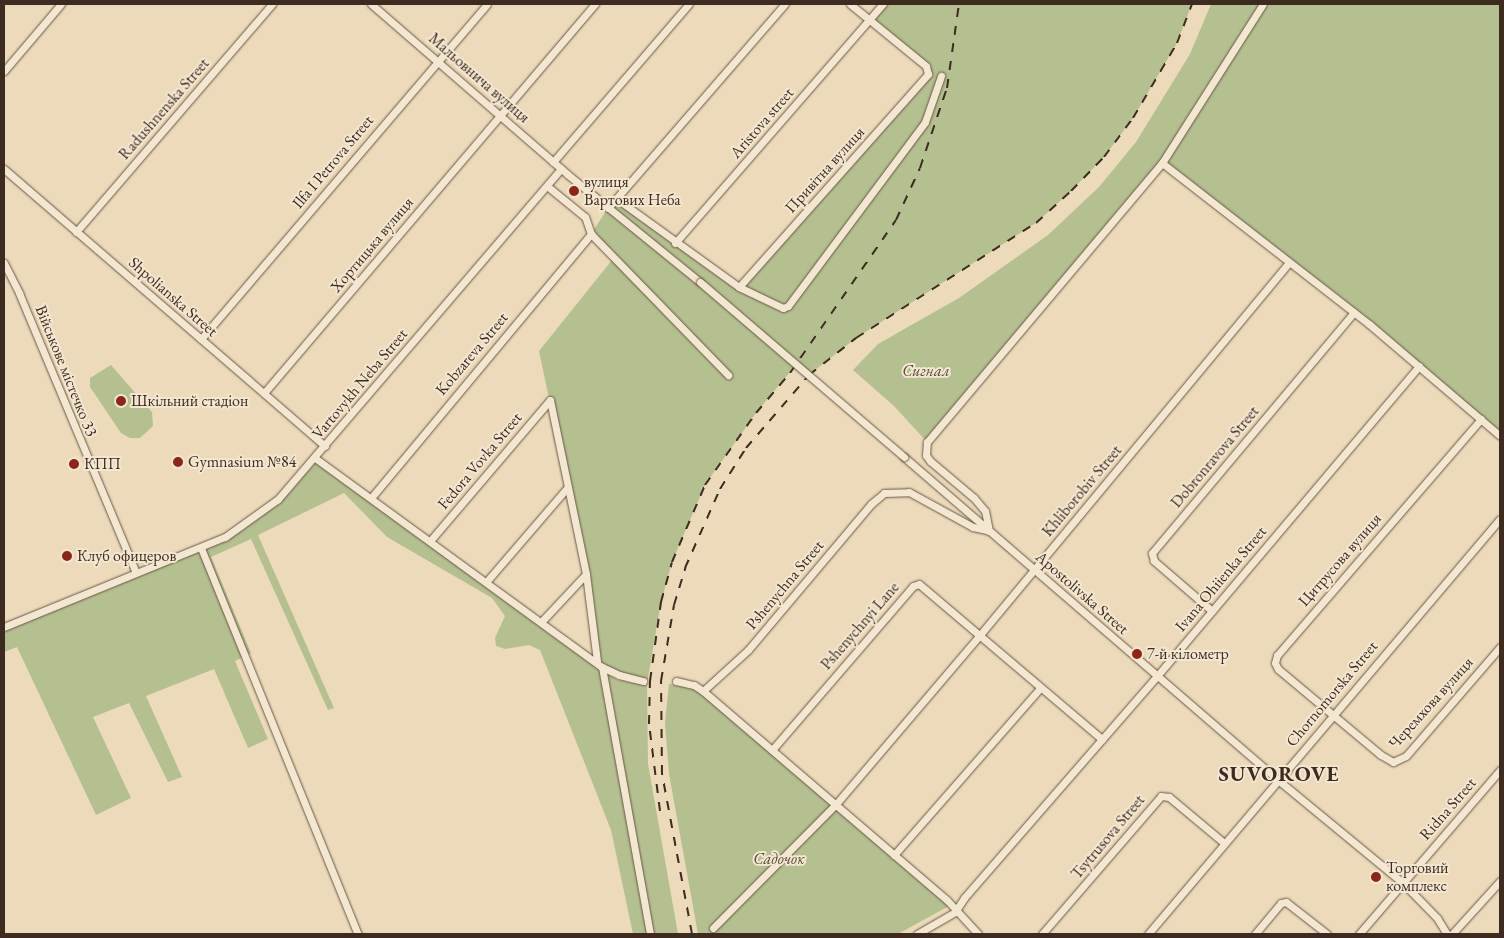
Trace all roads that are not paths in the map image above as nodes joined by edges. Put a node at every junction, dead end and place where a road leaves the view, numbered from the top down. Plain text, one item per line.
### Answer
1 (61, 4) edge
2 (272, 4) edge
3 (373, 4) edge
4 (487, 4) edge
5 (595, 4) edge
6 (689, 4) edge
7 (785, 4) edge
8 (850, 4) edge
9 (883, 4) edge
10 (1262, 4) edge
11 (870, 21) junction
12 (438, 60) junction
13 (4, 71) edge
14 (941, 76) dead end
15 (500, 115) junction
16 (553, 162) junction
17 (1162, 163) junction
18 (4, 169) edge
19 (561, 169) junction
20 (548, 186) junction
21 (617, 199) junction
22 (608, 208) junction
23 (590, 231) junction
24 (76, 232) junction
25 (675, 243) junction
26 (4, 264) edge
27 (1289, 264) junction
28 (700, 282) joint
29 (739, 287) junction
30 (1354, 312) junction
31 (200, 339) junction
32 (1420, 366) junction
33 (728, 374) dead end
34 (264, 393) junction
35 (1481, 418) junction
36 (1500, 436) edge
37 (325, 446) junction
38 (316, 458) junction
39 (567, 488) junction
40 (371, 498) junction
41 (1500, 519) edge
42 (989, 531) junction
43 (430, 540) junction
44 (201, 548) junction
45 (1034, 569) junction
46 (136, 573) junction
47 (586, 574) junction
48 (486, 581) junction
49 (1212, 611) junction
50 (542, 621) junction
51 (4, 627) edge
52 (980, 636) junction
53 (1500, 647) edge
54 (597, 661) junction
55 (602, 667) junction
56 (1157, 676) junction
57 (643, 681) dead end
58 (676, 681) dead end
59 (1040, 688) junction
60 (703, 691) junction
61 (1333, 714) junction
62 (1102, 739) junction
63 (772, 750) junction
64 (1500, 770) edge
65 (1278, 780) junction
66 (836, 804) junction
67 (1224, 844) junction
68 (894, 856) junction
69 (1500, 881) edge
70 (1403, 882) junction
71 (955, 912) junction
72 (713, 928) dead end
73 (358, 934) edge
74 (650, 934) edge
75 (917, 934) edge
76 (978, 934) edge
77 (1042, 934) edge
78 (1148, 934) edge
79 (1255, 934) edge
80 (1326, 934) edge
81 (1359, 934) edge
82 (1447, 934) edge
83 (1452, 934) edge

1 - 13 street
2 - 24 street, Radushnenska Street
3 - 12 street, Мальовнича вулиця
4 - 12 street, Ilfa I Petrova Street
5 - 15 street, Хортицька вулиця
6 - 16 street
7 - 21 street
8 - 11 street
9 - 11 street, Aristova street
10 - 17 street
11 - 25 street, Aristova street
11 - 29 street, Привітна вулиця
12 - 15 street, Мальовнича вулиця
12 - 31 street, Ilfa I Petrova Street
14 - 29 street
15 - 16 street, Мальовнича вулиця
15 - 34 street, Хортицька вулиця
16 - 19 street, Мальовнича вулиця
17 - 27 street
17 - 42 street
18 - 24 street, Shpolianska Street
19 - 20 street, Vartovykh Neba Street
19 - 22 street, Мальовнича вулиця
20 - 23 street
20 - 37 street, Vartovykh Neba Street
21 - 22 street
21 - 25 street
22 - 28 street, Мальовнича вулиця
23 - 33 street
23 - 40 street, Kobzareva Street
24 - 31 street, Shpolianska Street
25 - 29 street
26 - 46 street, Військове містечко 33
27 - 30 street
27 - 45 street, Khliborobiv Street
28 - 42 street, Apostolivska Street, bridge
30 - 32 street
30 - 49 street, Dobronravova Street
31 - 34 street, Shpolianska Street
32 - 35 street
32 - 49 street, Ivana Ohiienka Street
34 - 37 street, Shpolianska Street
35 - 36 street
35 - 61 street, Цитрусова вулиця
37 - 38 street, Vartovykh Neba Street
38 - 40 street
38 - 44 street, Vartovykh Neba Street
39 - 43 street, Fedora Vovka Street
39 - 47 street
39 - 48 street
40 - 43 street
41 - 61 street, Chornomorska Street
42 - 45 street, Apostolivska Street
42 - 60 street, Pshenychna Street
43 - 48 street
44 - 46 street, Vartovykh Neba Street
44 - 73 street
45 - 52 street, Khliborobiv Street
45 - 56 street, Apostolivska Street
46 - 51 street, Vartovykh Neba Street
47 - 50 street
47 - 54 street
48 - 50 street
49 - 56 street, Ivana Ohiienka Street
50 - 54 street
52 - 59 street
52 - 63 street, Pshenychnyi Lane
52 - 66 street, Khliborobiv Street
53 - 61 street, Черемхова вулиця
54 - 55 street
55 - 57 street
55 - 74 street
56 - 62 street, Ivana Ohiienka Street
56 - 65 street, Apostolivska Street
58 - 60 street
59 - 62 street
59 - 68 street
60 - 63 street
61 - 65 street, Chornomorska Street
62 - 71 street, Ivana Ohiienka Street
63 - 66 street
64 - 70 street, Ridna Street
65 - 67 street, Chornomorska Street
65 - 70 street, Apostolivska Street
66 - 68 street
66 - 72 street, Khliborobiv Street
67 - 77 street, Tsytrusova Street
67 - 78 street, Chornomorska Street
68 - 71 street
69 - 83 street
70 - 81 street, Ridna Street
70 - 82 street, Apostolivska Street
71 - 75 street, Ivana Ohiienka Street
71 - 76 street
79 - 80 street

